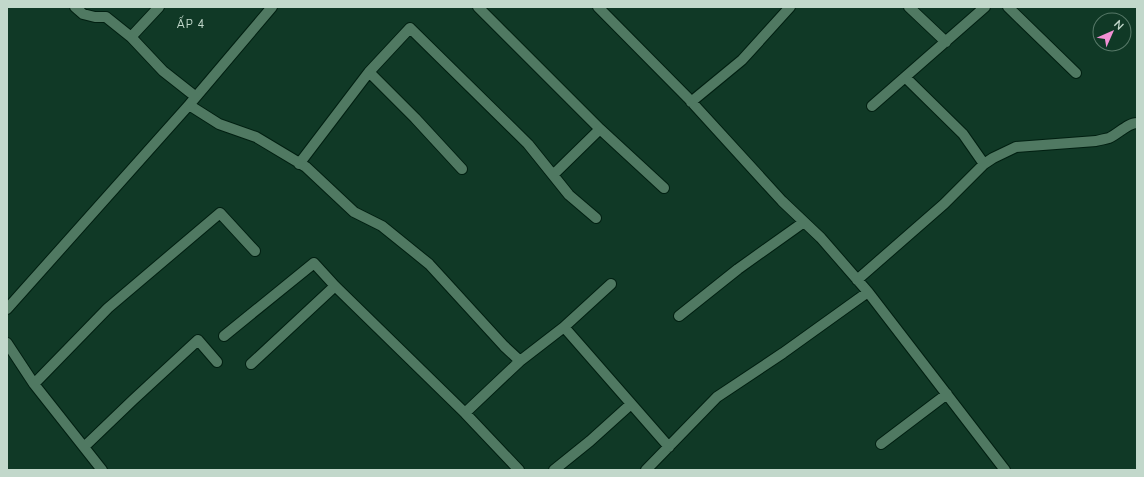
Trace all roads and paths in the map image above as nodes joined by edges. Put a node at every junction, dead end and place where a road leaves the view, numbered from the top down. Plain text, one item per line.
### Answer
1 (75, 7) edge
2 (159, 7) edge
3 (272, 7) edge
4 (478, 7) edge
5 (598, 7) edge
6 (790, 7) edge
7 (909, 7) edge
8 (985, 7) edge
9 (1008, 7) edge
10 (131, 37) junction
11 (946, 42) junction
12 (369, 72) junction
13 (1076, 73) dead end
14 (905, 78) junction
15 (196, 97) junction
16 (692, 102) junction
17 (190, 105) junction
18 (872, 106) dead end
19 (1137, 124) edge
20 (600, 129) junction
21 (300, 164) junction
22 (984, 164) junction
23 (462, 169) dead end
24 (553, 175) junction
25 (664, 188) dead end
26 (596, 218) dead end
27 (804, 222) junction
28 (255, 251) dead end
29 (858, 280) junction
30 (611, 284) dead end
31 (335, 286) junction
32 (868, 292) junction
33 (7, 309) edge
34 (679, 316) dead end
35 (564, 327) junction
36 (224, 336) dead end
37 (7, 343) edge
38 (520, 361) junction
39 (217, 362) dead end
40 (251, 364) dead end
41 (34, 384) junction
42 (947, 394) junction
43 (631, 404) junction
44 (465, 413) junction
45 (881, 444) dead end
46 (84, 447) junction
47 (669, 447) junction
48 (102, 470) edge
49 (519, 470) edge
50 (554, 470) edge
51 (646, 470) edge
52 (1005, 470) edge

1 - 10 street
2 - 10 street
3 - 15 street
4 - 20 street
5 - 16 street
6 - 16 street
7 - 11 street
8 - 11 street
9 - 13 street
10 - 15 street
11 - 14 street
12 - 21 street
12 - 23 street
12 - 24 street
14 - 18 street
14 - 22 street
15 - 17 street
16 - 27 street
17 - 21 street
17 - 33 street
19 - 22 street
20 - 24 street
20 - 25 street
21 - 38 street
22 - 29 street
24 - 26 street
27 - 29 street
27 - 34 street
28 - 41 street
29 - 32 street
30 - 35 street
31 - 36 street
31 - 40 street
31 - 44 street
32 - 42 street
32 - 47 street
35 - 38 street
35 - 43 street
37 - 41 street
38 - 44 street
39 - 46 street
41 - 46 street
42 - 45 street
42 - 52 street
43 - 47 street
43 - 50 street
44 - 49 street
46 - 48 street
47 - 51 street

